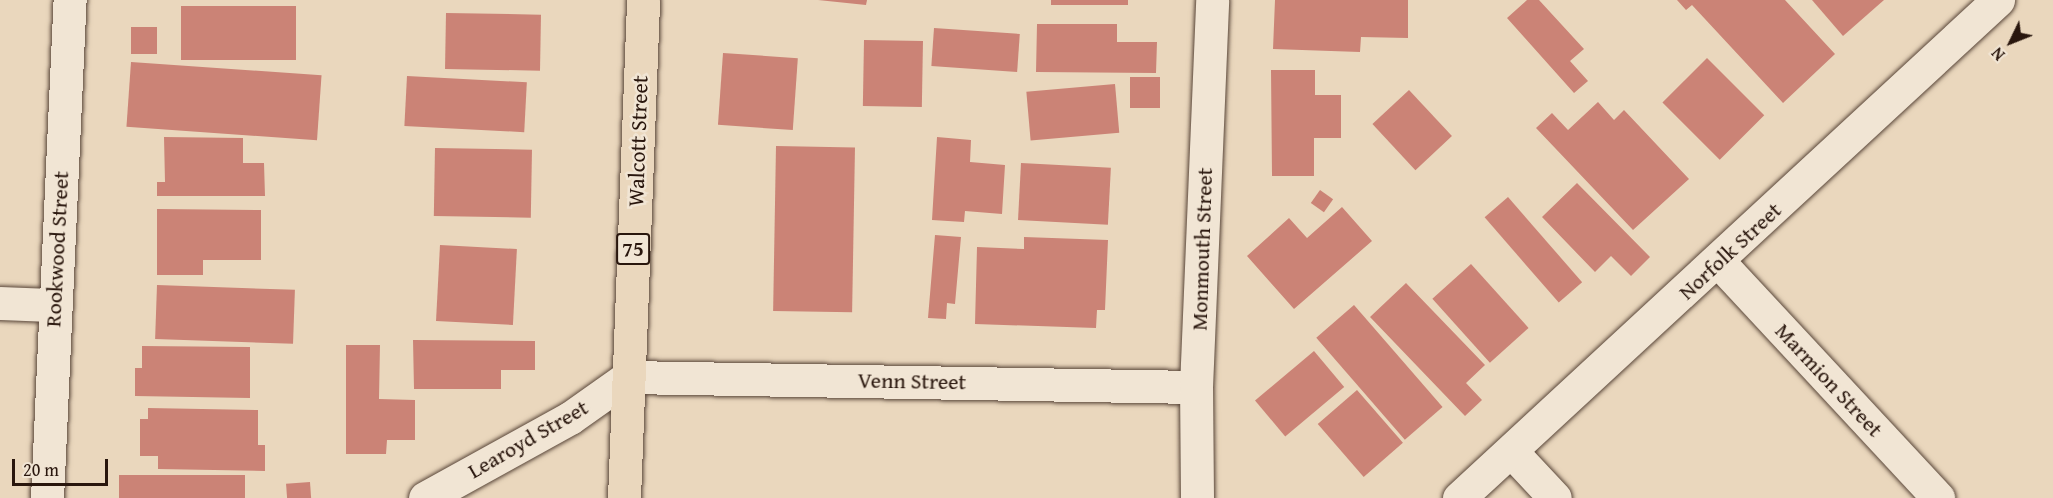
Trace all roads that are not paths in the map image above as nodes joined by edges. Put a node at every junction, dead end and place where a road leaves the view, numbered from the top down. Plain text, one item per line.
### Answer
1 (70, 0) edge
2 (643, 0) edge
3 (1212, 0) edge
4 (1998, 0) edge
5 (1719, 262) junction
6 (0, 303) edge
7 (53, 305) junction
8 (628, 377) junction
9 (1196, 387) junction
10 (1511, 451) junction
11 (47, 498) edge
12 (425, 498) edge
13 (624, 498) edge
14 (1197, 498) edge
15 (1459, 498) edge
16 (1555, 498) edge
17 (1938, 498) edge

1 - 7 street, Rookwood Street
2 - 8 main road, Walcott Street / 75
3 - 9 street, Monmouth Street
4 - 5 street, Norfolk Street
5 - 10 street, Norfolk Street
5 - 17 street, Marmion Street
6 - 7 street
7 - 11 street, Rookwood Street
8 - 9 street, Venn Street
8 - 12 street, Learoyd Street
8 - 13 main road, Walcott Street / 75
9 - 14 street, Monmouth Street
10 - 15 street, Norfolk Street
10 - 16 street

